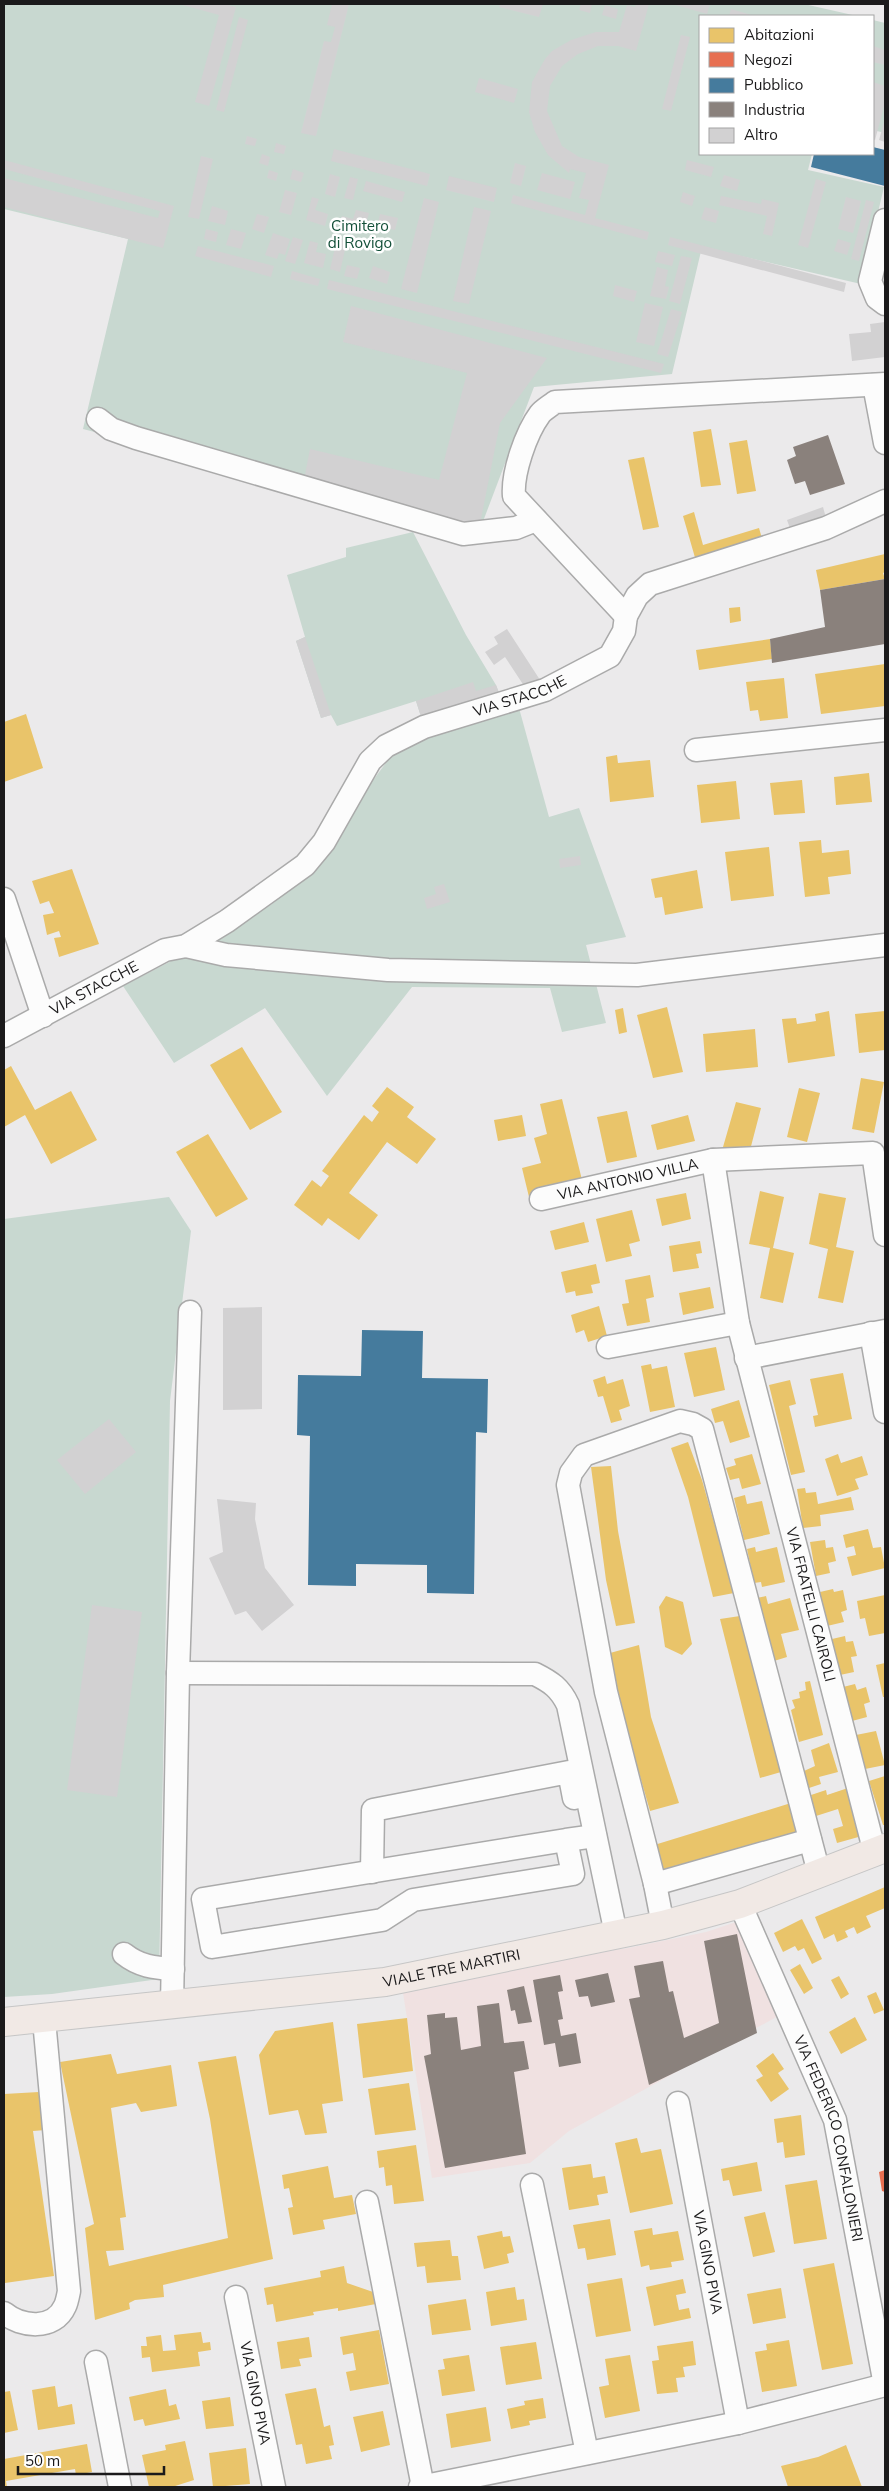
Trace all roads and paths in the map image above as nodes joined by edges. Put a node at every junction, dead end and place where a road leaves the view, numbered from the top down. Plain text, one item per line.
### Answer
1 (885, 220) edge
2 (878, 284) edge
3 (885, 304) edge
4 (880, 385) edge
5 (98, 419) dead end
6 (885, 444) edge
7 (885, 501) edge
8 (536, 520) junction
9 (626, 616) junction
10 (885, 730) edge
11 (696, 750) dead end
12 (4, 899) edge
13 (885, 945) edge
14 (186, 946) junction
15 (44, 1016) junction
16 (4, 1036) edge
17 (713, 1160) junction
18 (541, 1199) dead end
19 (885, 1235) edge
20 (190, 1312) dead end
21 (738, 1323) junction
22 (878, 1332) edge
23 (608, 1346) dead end
24 (746, 1358) junction
25 (885, 1412) edge
26 (178, 1673) junction
27 (581, 1838) junction
28 (810, 1840) junction
29 (880, 1850) edge
30 (372, 1872) junction
31 (819, 1873) junction
32 (655, 1884) junction
33 (740, 1904) junction
34 (174, 1914) junction
35 (206, 1916) junction
36 (663, 1925) junction
37 (616, 1934) junction
38 (124, 1954) dead end
39 (173, 1970) junction
40 (172, 2006) junction
41 (44, 2020) junction
42 (4, 2022) edge
43 (678, 2103) dead end
44 (532, 2185) dead end
45 (367, 2202) dead end
46 (236, 2297) dead end
47 (4, 2313) edge
48 (96, 2362) dead end
49 (885, 2386) edge
50 (738, 2424) junction
51 (587, 2453) junction
52 (499, 2480) edge
53 (120, 2487) edge
54 (274, 2487) edge
55 (422, 2487) edge

1 - 2 street
2 - 3 street
4 - 6 street
4 - 8 street
5 - 8 street
7 - 9 street, VIA STACCHE
8 - 9 street
9 - 14 street, VIA STACCHE
10 - 11 street
12 - 15 street
13 - 14 street, VIA STACCHE
14 - 15 street, VIA STACCHE
15 - 16 street, VIA STACCHE
17 - 18 street, VIA ANTONIO VILLA
17 - 19 street, VIA ANTONIO VILLA
17 - 21 street, VIA ANTONIO VILLA
20 - 26 street
21 - 23 street
21 - 24 street, VIA ANTONIO VILLA
22 - 24 street
22 - 25 street
24 - 29 street, VIA FRATELLI CAIROLI
26 - 27 street
26 - 34 street
27 - 30 street
27 - 30 street
27 - 35 street
27 - 37 street
28 - 31 street
28 - 32 street
28 - 32 street
29 - 31 main road, VIALE TRE MARTIRI
30 - 35 street
31 - 33 main road, VIALE TRE MARTIRI
32 - 36 street
33 - 36 main road, VIALE TRE MARTIRI
33 - 49 street, VIA FEDERICO CONFALONIERI
34 - 35 street
34 - 39 street
36 - 37 main road, VIALE TRE MARTIRI
37 - 40 main road, VIALE TRE MARTIRI
38 - 39 street
39 - 40 street
40 - 41 main road, VIALE TRE MARTIRI
41 - 42 main road, VIALE TRE MARTIRI
41 - 47 street
43 - 50 street, VIA GINO PIVA
44 - 51 street
45 - 55 street
46 - 54 street, VIA GINO PIVA
48 - 53 street
49 - 50 street
50 - 51 street
51 - 52 street
52 - 55 street

